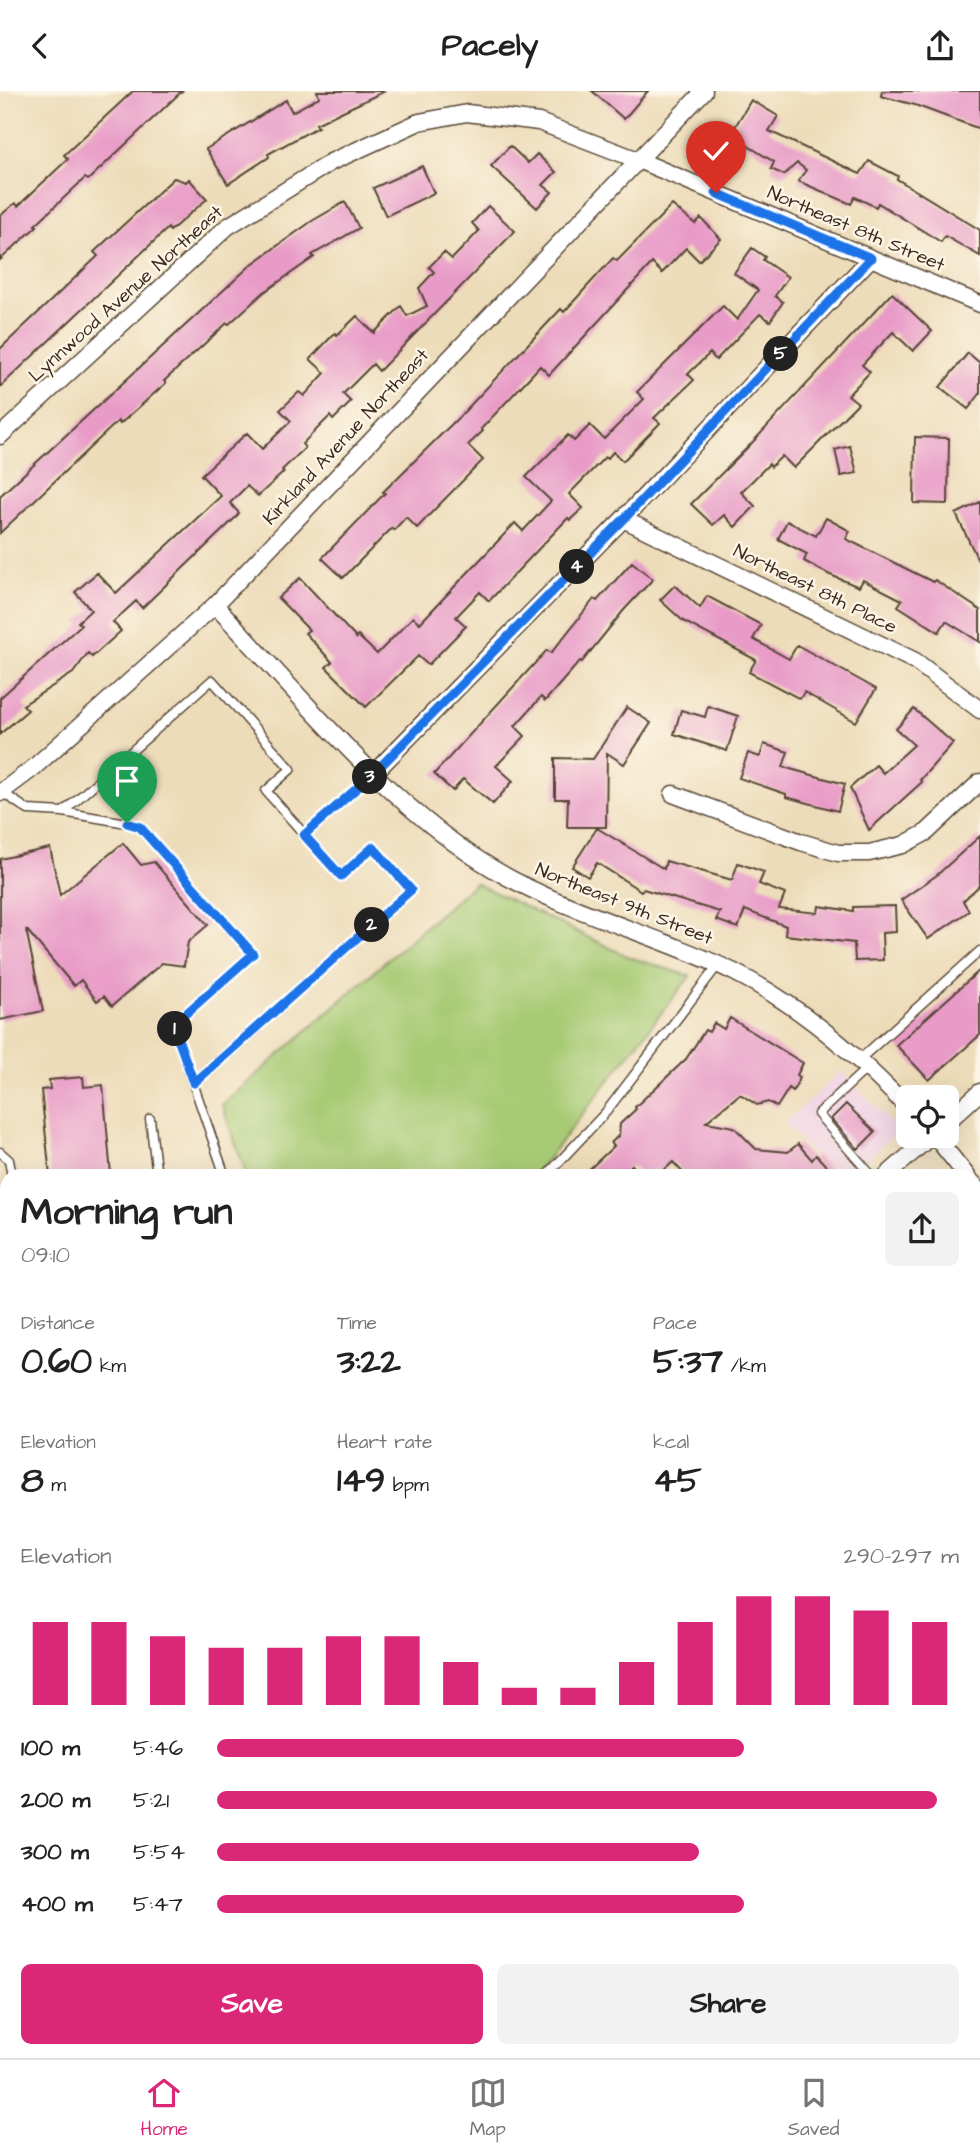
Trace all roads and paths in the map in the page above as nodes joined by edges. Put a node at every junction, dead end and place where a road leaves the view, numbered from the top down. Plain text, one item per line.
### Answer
1 (704, 91) edge
2 (638, 160) junction
3 (871, 258) junction
4 (980, 304) edge
5 (0, 436) edge
6 (624, 519) junction
7 (215, 605) junction
8 (980, 710) edge
9 (373, 774) junction
10 (980, 782) edge
11 (1, 793) edge
12 (673, 794) dead end
13 (63, 812) junction
14 (304, 835) junction
15 (980, 951) edge
16 (718, 965) junction
17 (863, 1063) junction
18 (194, 1083) junction
19 (980, 1092) edge
20 (896, 1096) edge
21 (959, 1111) edge
22 (150, 1119) dead end
23 (919, 1148) edge
24 (943, 1148) edge
25 (0, 1152) edge
26 (11, 1169) edge
27 (156, 1169) edge
28 (223, 1169) edge
29 (553, 1169) edge
30 (866, 1169) edge
31 (894, 1169) edge
32 (961, 1169) edge

1 - 2 street, Kirkland Avenue Northeast
2 - 3 street, Northeast 8th Street
2 - 5 street, Lynnwood Avenue Northeast
2 - 7 street, Kirkland Avenue Northeast
3 - 4 street, Northeast 8th Street
3 - 6 street
6 - 8 street, Northeast 8th Place
6 - 9 street
7 - 9 street, Northeast 9th Street
7 - 11 street, Kirkland Avenue Northeast
9 - 14 lane
9 - 16 street, Northeast 9th Street
10 - 12 street
11 - 13 lane
13 - 14 lane
13 - 18 lane
14 - 18 lane
15 - 17 lane
16 - 17 street, Northeast 9th Street
16 - 29 lane
17 - 20 street, Northeast 9th Street
17 - 30 lane
18 - 28 lane
19 - 21 street
22 - 27 lane
23 - 31 street
24 - 32 street
25 - 26 lane

